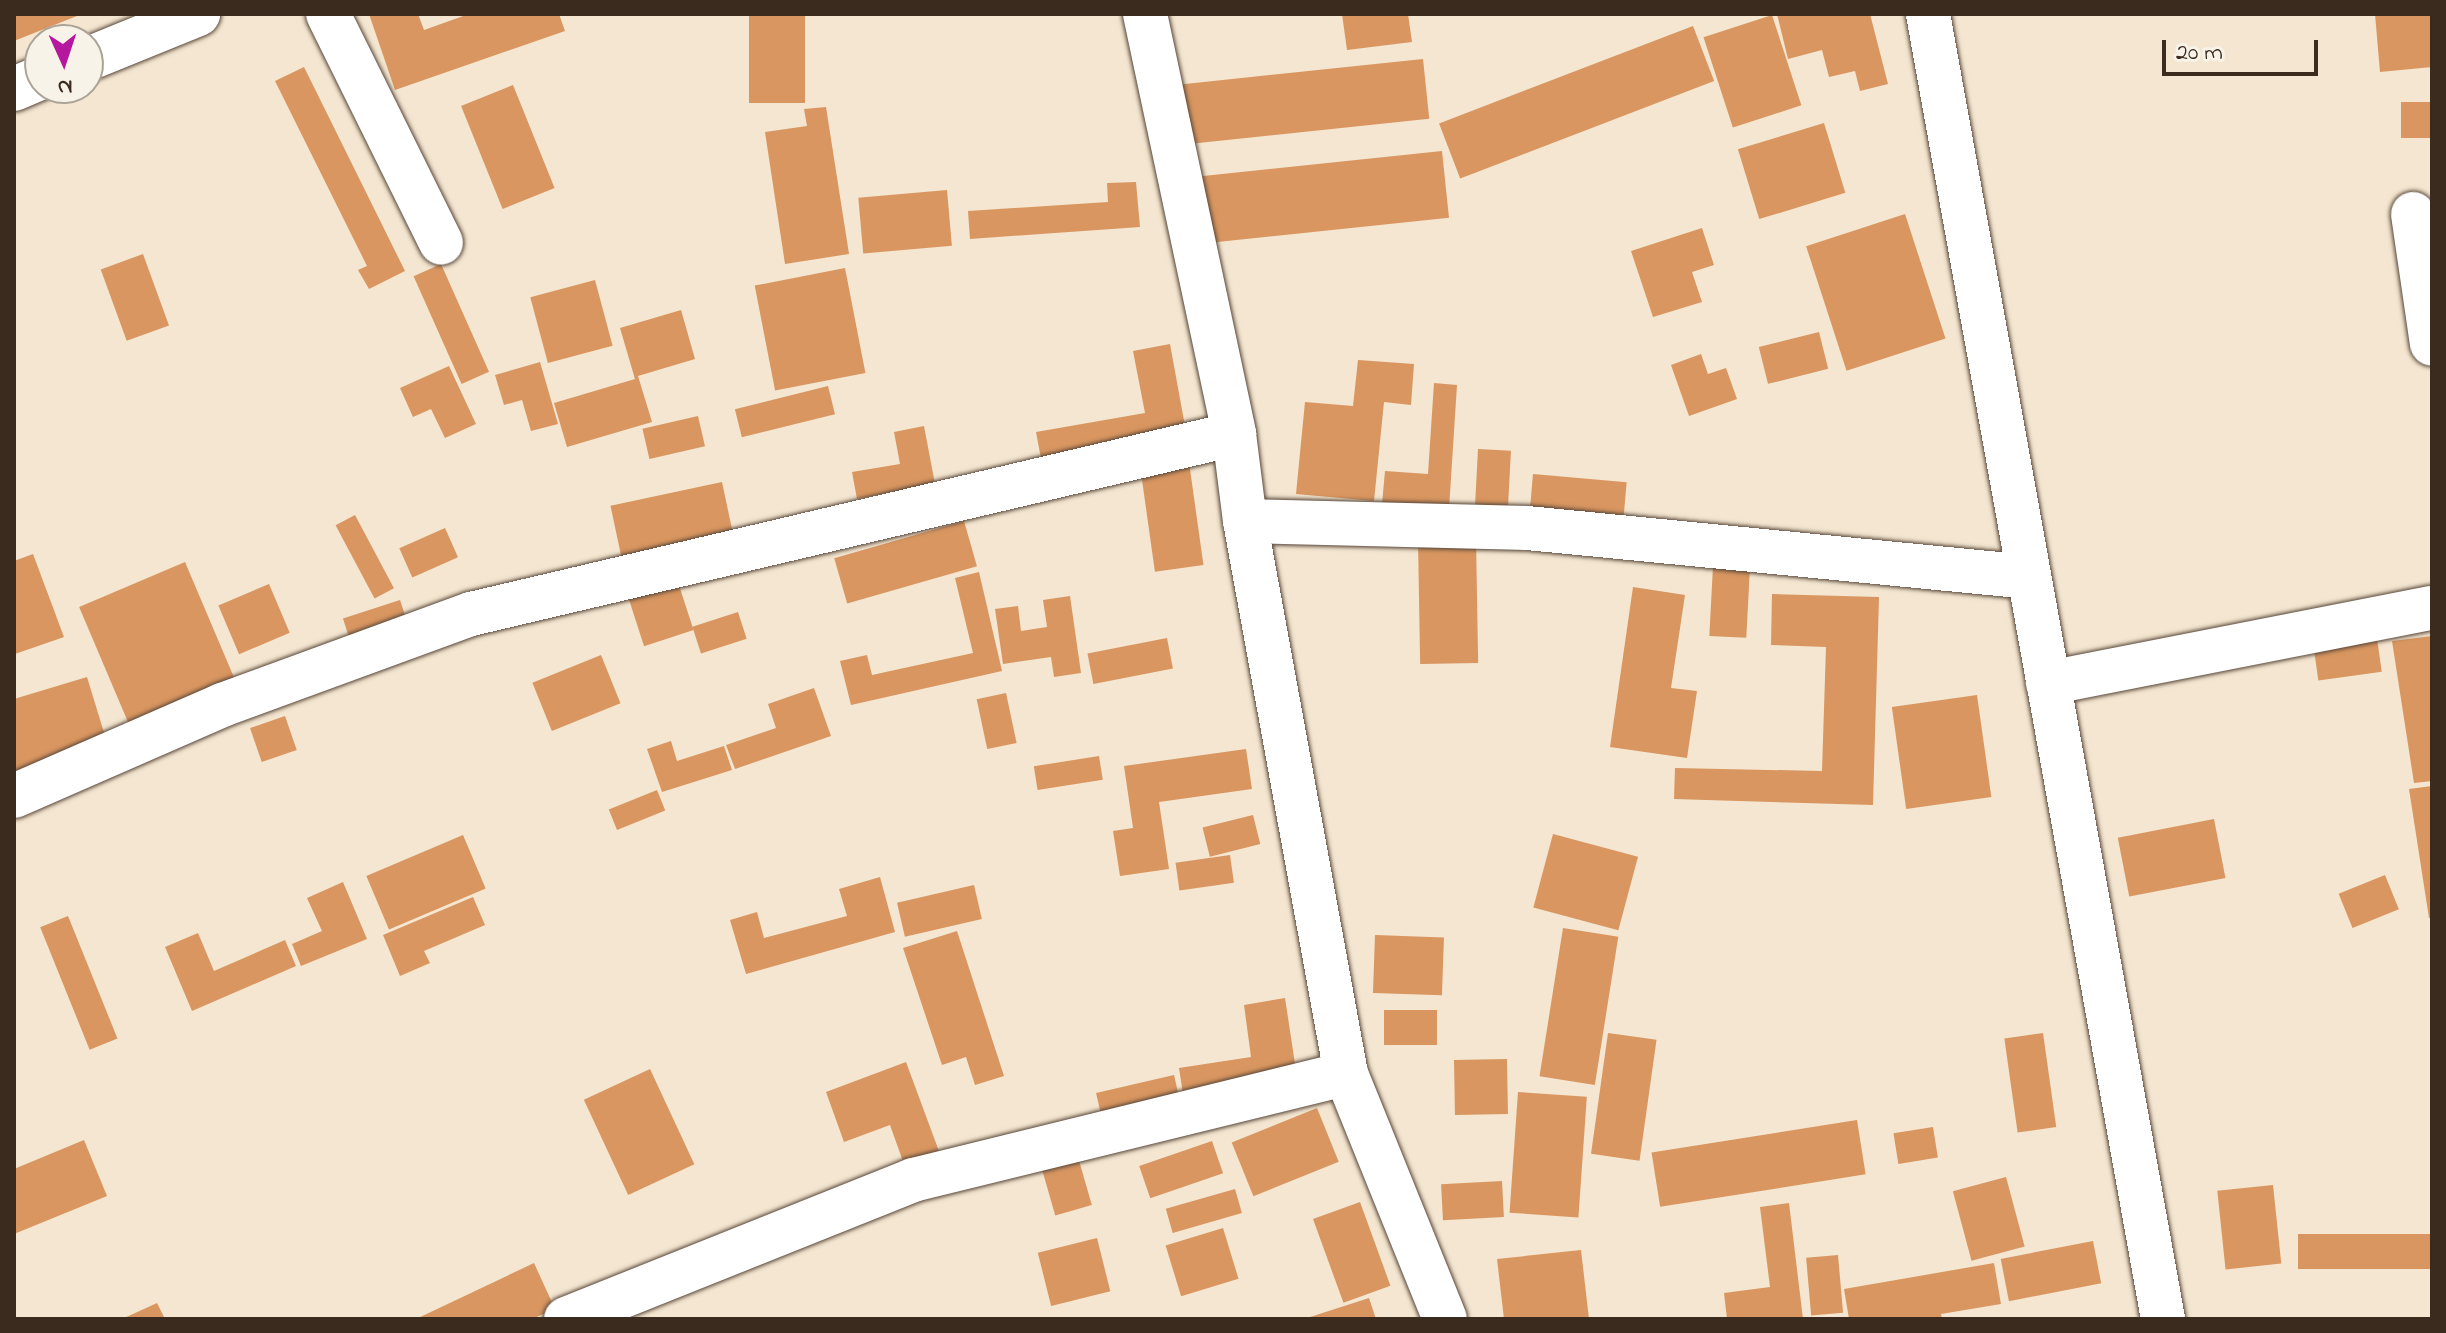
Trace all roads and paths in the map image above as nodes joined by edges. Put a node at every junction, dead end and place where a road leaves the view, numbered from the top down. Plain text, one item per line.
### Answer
1 (198, 14) edge
2 (328, 14) edge
3 (1145, 14) edge
4 (1928, 14) edge
5 (104, 52) edge
6 (2413, 214) dead end
7 (441, 243) dead end
8 (2432, 344) edge
9 (1234, 434) junction
10 (1245, 521) junction
11 (2029, 577) junction
12 (2432, 608) edge
13 (2048, 683) junction
14 (14, 796) edge
15 (1346, 1074) junction
16 (566, 1319) edge
17 (1445, 1319) edge
18 (2163, 1319) edge

1 - 5 street
2 - 7 street
3 - 9 street
4 - 11 street
6 - 8 street
9 - 10 street
9 - 14 street
10 - 11 street
10 - 15 street
11 - 13 street
12 - 13 street
13 - 18 street
15 - 16 street
15 - 17 street

